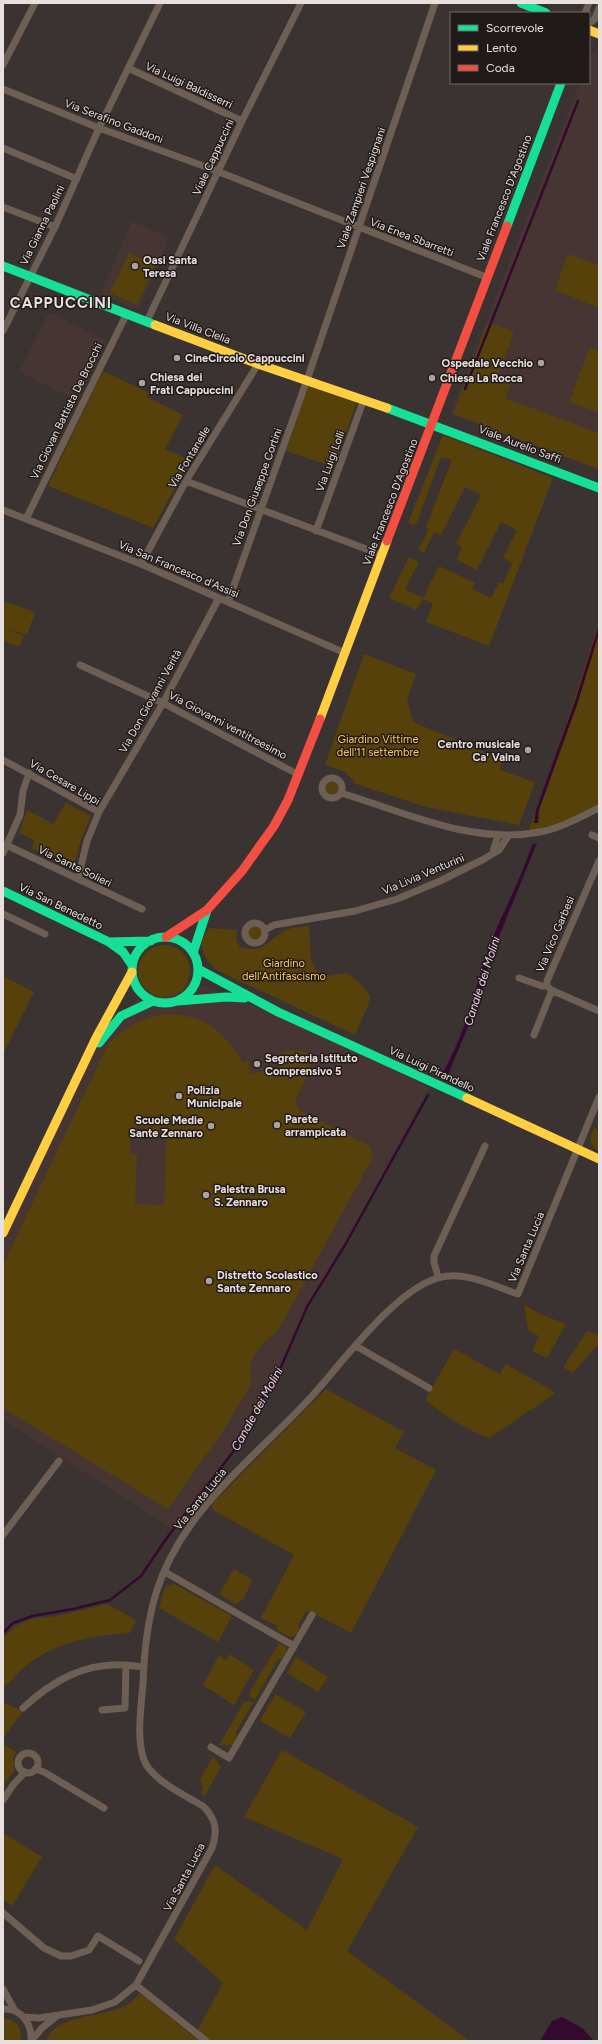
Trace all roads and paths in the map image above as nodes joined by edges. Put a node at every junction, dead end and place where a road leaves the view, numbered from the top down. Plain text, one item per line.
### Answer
1 (35, 3) edge
2 (160, 3) edge
3 (301, 3) edge
4 (435, 3) edge
5 (521, 3) edge
6 (599, 8) edge
7 (544, 12) edge
8 (590, 22) edge
9 (3, 65) edge
10 (128, 68) junction
11 (561, 84) edge
12 (3, 90) edge
13 (242, 121) junction
14 (100, 128) junction
15 (3, 148) edge
16 (218, 171) junction
17 (77, 179) junction
18 (3, 207) edge
19 (55, 227) junction
20 (359, 228) junction
21 (3, 266) edge
22 (29, 276) junction
23 (486, 278) junction
24 (127, 313) junction
25 (146, 321) junction
26 (3, 331) edge
27 (258, 364) junction
28 (308, 380) junction
29 (364, 399) junction
30 (432, 424) junction
31 (186, 481) junction
32 (599, 488) edge
33 (3, 510) edge
34 (261, 510) junction
35 (26, 519) junction
36 (316, 530) junction
37 (382, 555) junction
38 (141, 564) junction
39 (219, 598) junction
40 (228, 602) junction
41 (345, 653) junction
42 (80, 665) dead end
43 (163, 703) junction
44 (3, 760) edge
45 (29, 774) junction
46 (299, 775) junction
47 (341, 793) dead end
48 (599, 808) edge
49 (99, 812) junction
50 (592, 835) dead end
51 (498, 836) junction
52 (509, 836) junction
53 (599, 838) edge
54 (6, 845) junction
55 (493, 852) junction
56 (3, 853) edge
57 (599, 861) edge
58 (78, 879) junction
59 (3, 891) edge
60 (142, 909) dead end
61 (207, 910) junction
62 (3, 914) edge
63 (265, 930) dead end
64 (45, 934) dead end
65 (166, 938) junction
66 (151, 941) junction
67 (109, 942) junction
68 (193, 953) junction
69 (132, 968) junction
70 (198, 969) junction
71 (519, 978) dead end
72 (549, 988) junction
73 (255, 1000) junction
74 (153, 1001) junction
75 (174, 1002) junction
76 (599, 1011) edge
77 (109, 1013) junction
78 (121, 1016) junction
79 (534, 1035) dead end
80 (86, 1061) junction
81 (599, 1097) edge
82 (485, 1146) dead end
83 (577, 1150) junction
84 (599, 1159) edge
85 (3, 1234) edge
86 (438, 1278) junction
87 (356, 1346) junction
88 (429, 1388) dead end
89 (59, 1461) dead end
90 (3, 1535) edge
91 (165, 1572) junction
92 (312, 1615) dead end
93 (294, 1646) junction
94 (126, 1665) junction
95 (144, 1667) junction
96 (23, 1708) dead end
97 (102, 1710) dead end
98 (211, 1747) dead end
99 (36, 1766) junction
100 (22, 1770) junction
101 (3, 1800) edge
102 (104, 1808) dead end
103 (3, 1913) edge
104 (139, 1961) dead end
105 (136, 1985) junction
106 (3, 1989) edge
107 (3, 2009) edge
108 (15, 2011) junction
109 (57, 2016) junction
110 (24, 2017) junction
111 (31, 2041) edge
112 (206, 2041) edge

1 - 9 street
2 - 10 street, Via Gianna Paolini
3 - 13 street, Viale Cappuccini
4 - 20 street, Viale Zampieri Vespignani
5 - 7 street
6 - 8 street
10 - 13 street, Via Luigi Baldisserri
10 - 14 street, Via Gianna Paolini
11 - 23 street, Viale Francesco D'Agostino
12 - 14 street, Via Serafino Gaddoni
13 - 16 street, Viale Cappuccini
14 - 16 street, Via Serafino Gaddoni
14 - 17 street, Via Gianna Paolini
15 - 17 street
16 - 20 street, Via Enea Sbarretti
16 - 25 street, Viale Cappuccini
17 - 19 street, Via Gianna Paolini
18 - 19 street
19 - 22 street, Via Gianna Paolini
20 - 23 street, Via Enea Sbarretti
20 - 28 street, Viale Zampieri Vespignani
21 - 22 street, Via Villa Clelia
22 - 24 street, Via Villa Clelia
22 - 26 street, Via Gianna Paolini
23 - 30 street, Viale Francesco D'Agostino
24 - 25 street, Via Villa Clelia
24 - 35 street, Via Giovan Battista De Brocchi
25 - 27 street, Via Villa Clelia
27 - 28 street, Via Villa Clelia
27 - 31 street, Via Fontanelle
28 - 29 street, Via Villa Clelia
28 - 34 street, Via Don Giuseppe Cortini
29 - 30 street, Via Villa Clelia
29 - 36 street, Via Luigi Lolli
30 - 32 street, Viale Aurelio Saffi
30 - 37 street, Viale Francesco D'Agostino
31 - 34 street
31 - 38 street, Via Fontanelle
33 - 35 street, Via San Francesco d'Assisi
34 - 36 street
34 - 40 street, Via Don Giuseppe Cortini
35 - 38 street, Via San Francesco d'Assisi
36 - 37 street
37 - 41 street, Viale Francesco D'Agostino
38 - 39 street, Via San Francesco d'Assisi
39 - 40 street, Via San Francesco d'Assisi
39 - 43 street, Via Don Giovanni Verità
40 - 41 street, Via San Francesco d'Assisi
41 - 46 street, Viale Francesco D'Agostino
42 - 43 street, Via Giovanni ventitreesimo
43 - 46 street, Via Giovanni ventitreesimo
43 - 49 street, Via Don Giovanni Verità
44 - 45 street, Via Cesare Lippi
45 - 49 street, Via Cesare Lippi
45 - 54 street
46 - 61 street, Viale Francesco D'Agostino
47 - 51 street
48 - 52 street
49 - 58 street, Via Cesare Lippi
50 - 53 street
51 - 52 street
51 - 55 street
52 - 55 street, Via Livia Venturini
54 - 56 street
54 - 58 street, Via Sante Solieri
55 - 63 street, Via Livia Venturini
57 - 72 street, Via Vico Garbesi
58 - 60 street, Via Sante Solieri
59 - 67 street, Via San Benedetto
61 - 65 street, Viale Francesco D'Agostino
61 - 68 street, Viale Francesco D'Agostino
62 - 64 street
65 - 66 street, Viale Francesco D'Agostino
65 - 68 street
66 - 67 street, Via San Benedetto
66 - 69 street
67 - 69 street, Via San Benedetto
68 - 70 street
69 - 74 street
69 - 77 street
70 - 73 street, Via Luigi Pirandello
70 - 75 street
71 - 72 street
72 - 76 street
72 - 79 street, Via Vico Garbesi
73 - 75 street, Via Luigi Pirandello
73 - 83 street, Via Luigi Pirandello
74 - 75 street
74 - 78 street
77 - 78 street
77 - 80 street
78 - 80 street
80 - 85 street
81 - 83 street, Via Santa Lucia
82 - 86 street
83 - 84 street, Via Luigi Pirandello
83 - 86 street, Via Santa Lucia
86 - 87 street, Via Santa Lucia
87 - 88 street
87 - 91 street, Via Santa Lucia
89 - 90 street
91 - 93 street
91 - 95 street, Via Santa Lucia
92 - 93 street
93 - 98 street
94 - 95 street
94 - 96 street
94 - 97 street
95 - 105 street, Via Santa Lucia
99 - 100 street
99 - 100 street
99 - 102 street
100 - 101 street
103 - 104 street
105 - 109 street, Via Santa Lucia
105 - 112 street
106 - 108 street
107 - 108 street
108 - 110 street
109 - 110 street, Via Santa Lucia
109 - 111 street, Via Santa Lucia
110 - 111 street, Via Santa Lucia

